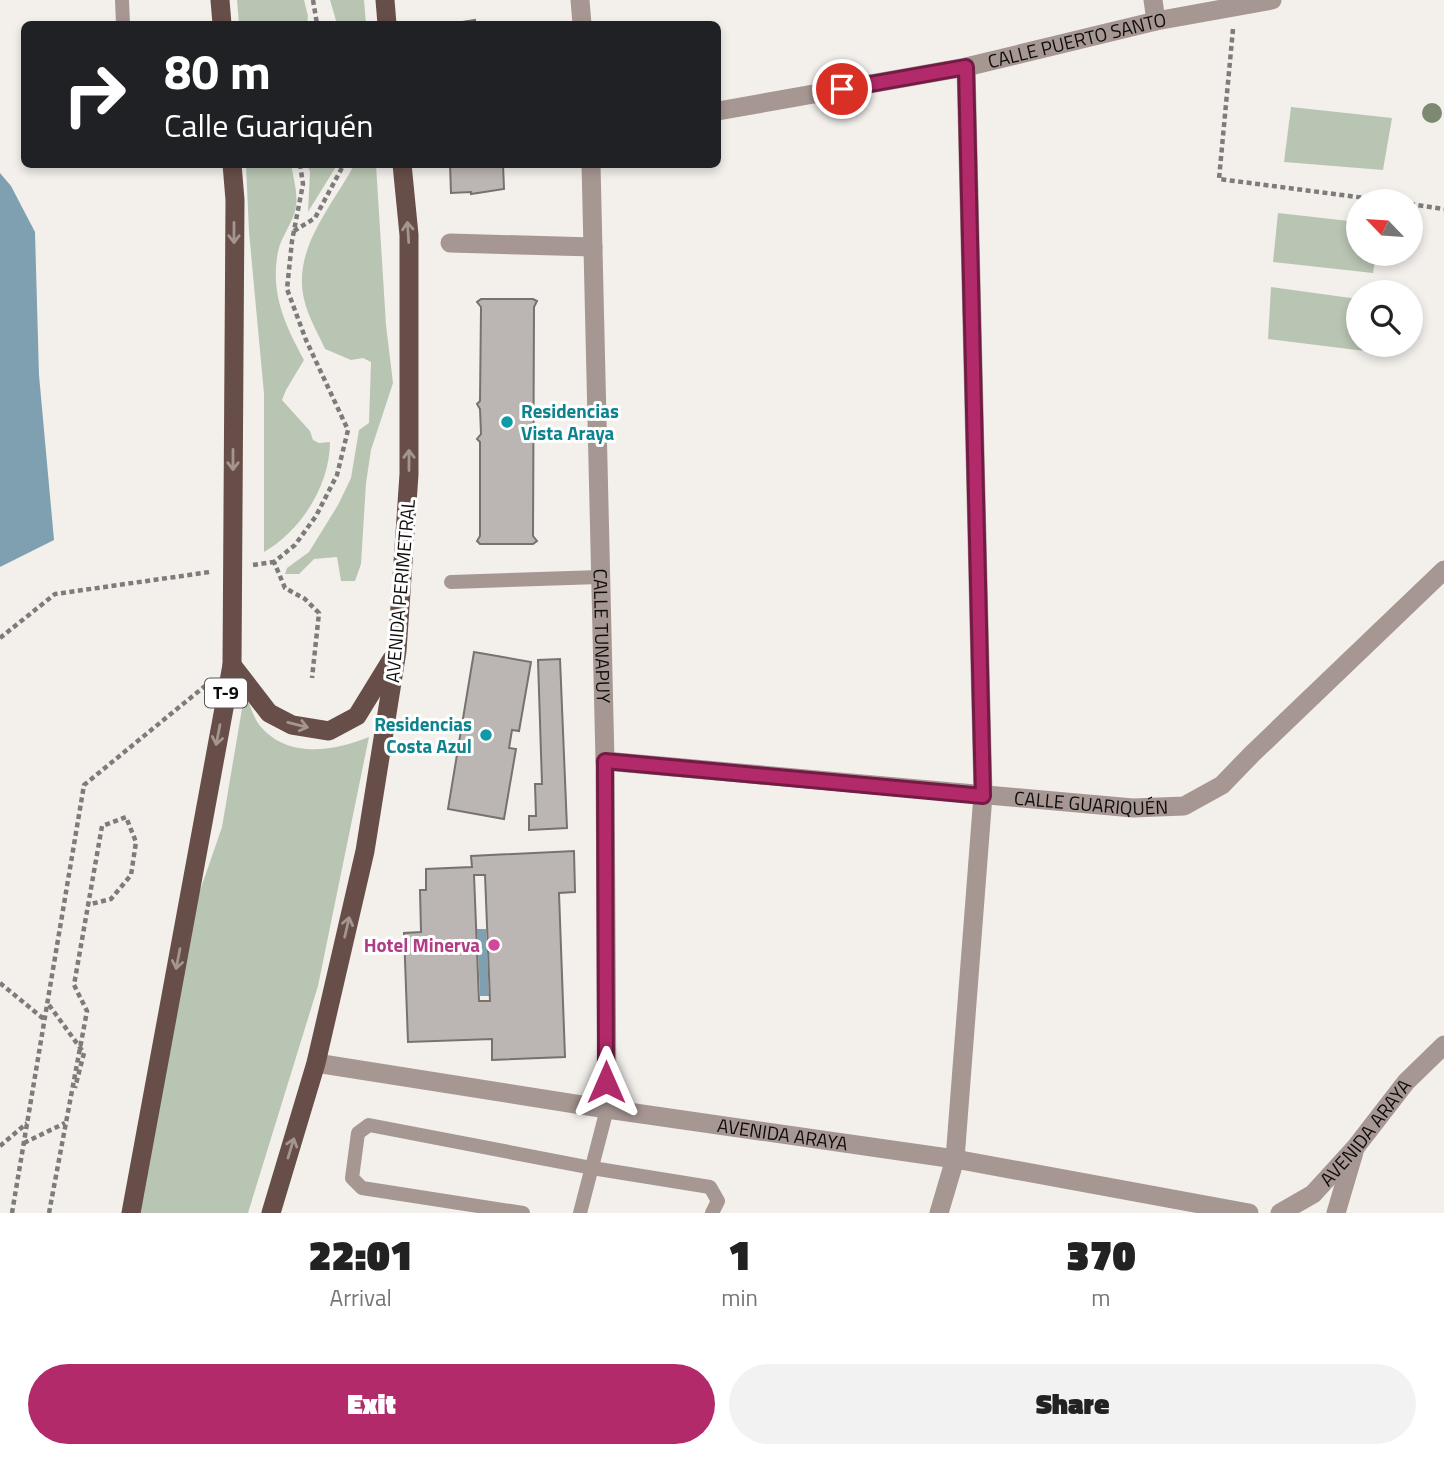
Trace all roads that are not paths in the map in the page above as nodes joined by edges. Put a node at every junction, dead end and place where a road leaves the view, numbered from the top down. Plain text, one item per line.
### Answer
1 (122, 0) edge
2 (220, 0) edge
3 (385, 0) edge
4 (580, 0) edge
5 (1153, 0) edge
6 (1272, 0) edge
7 (1156, 20) junction
8 (123, 21) edge
9 (222, 21) edge
10 (387, 21) edge
11 (582, 21) edge
12 (966, 67) junction
13 (721, 110) edge
14 (232, 168) edge
15 (401, 168) edge
16 (591, 168) edge
17 (450, 243) dead end
18 (593, 247) junction
19 (1444, 570) edge
20 (600, 577) junction
21 (451, 582) dead end
22 (397, 651) junction
23 (232, 665) junction
24 (605, 761) junction
25 (983, 796) junction
26 (1444, 1045) edge
27 (316, 1063) junction
28 (607, 1109) junction
29 (1355, 1148) junction
30 (955, 1159) junction
31 (592, 1168) junction
32 (131, 1213) edge
33 (271, 1213) edge
34 (523, 1213) edge
35 (580, 1213) edge
36 (712, 1213) edge
37 (939, 1213) edge
38 (1249, 1213) edge
39 (1280, 1213) edge
40 (1336, 1213) edge

1 - 8 lane
2 - 9 main road
3 - 10 main road
4 - 11 street
5 - 7 street
6 - 7 street, CALLE PUERTO SANTO
7 - 12 street, CALLE PUERTO SANTO
12 - 13 street, CALLE PUERTO SANTO
12 - 25 street
14 -> 23 main road, T-9
22 -> 15 main road, AVENIDA PERIMETRAL / T-9
16 - 18 street, CALLE TUNAPUY
17 - 18 street
18 - 20 street, CALLE TUNAPUY
19 - 25 street, CALLE GUARIQUÉN
20 - 21 lane
20 - 24 street, CALLE TUNAPUY
23 -> 22 main road, T-9
27 -> 22 main road, AVENIDA PERIMETRAL / T-9
23 -> 32 main road, T-9
24 - 25 street, CALLE GUARIQUÉN
24 - 28 street, CALLE TUNAPUY
25 - 30 street
26 - 29 street, AVENIDA ARAYA
27 - 28 street, AVENIDA ARAYA
33 -> 27 main road, AVENIDA PERIMETRAL / T-9
28 - 30 street, AVENIDA ARAYA
28 - 31 lane
29 - 39 street, AVENIDA ARAYA
29 - 40 street
30 - 37 street
30 - 38 street, AVENIDA ARAYA
31 - 34 lane
31 - 35 lane
31 - 36 lane

